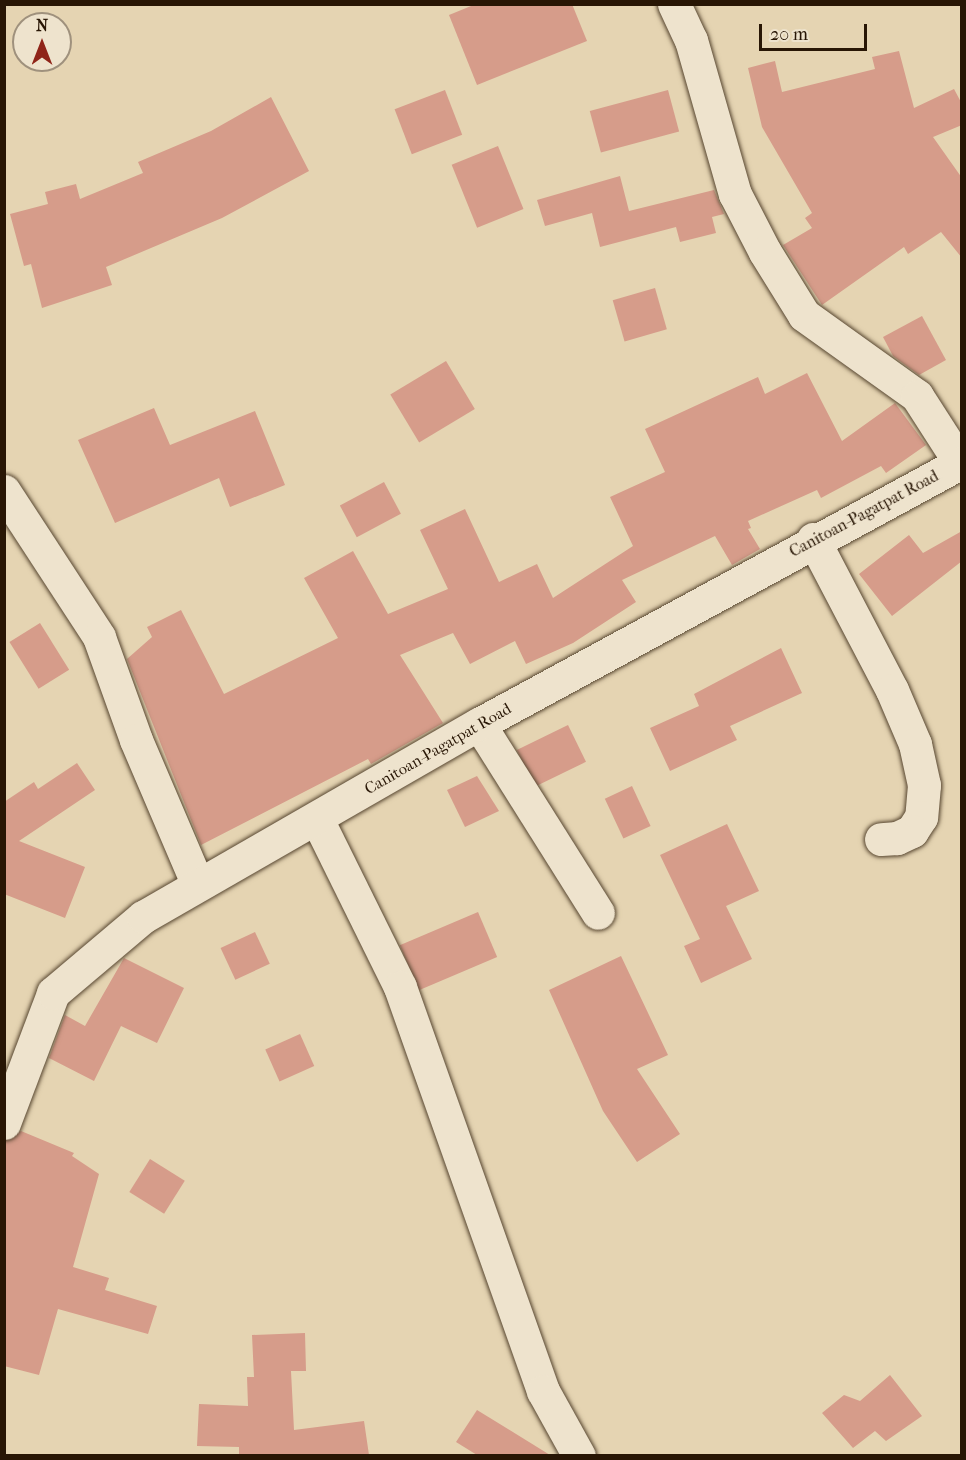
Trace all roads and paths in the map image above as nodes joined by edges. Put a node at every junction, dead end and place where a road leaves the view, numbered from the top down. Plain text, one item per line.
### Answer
1 (674, 4) edge
2 (961, 462) edge
3 (4, 491) edge
4 (813, 539) junction
5 (480, 724) junction
6 (317, 819) junction
7 (880, 839) dead end
8 (197, 883) junction
9 (598, 912) dead end
10 (4, 1123) edge
11 (579, 1455) edge

1 - 2 street
2 - 4 street, Canitoan-Pagatpat Road
3 - 8 street
4 - 5 street, Canitoan-Pagatpat Road
4 - 7 street
5 - 6 street, Canitoan-Pagatpat Road
5 - 9 street
6 - 8 street, Canitoan-Pagatpat Road
6 - 11 street
8 - 10 street, Canitoan-Pagatpat Road

